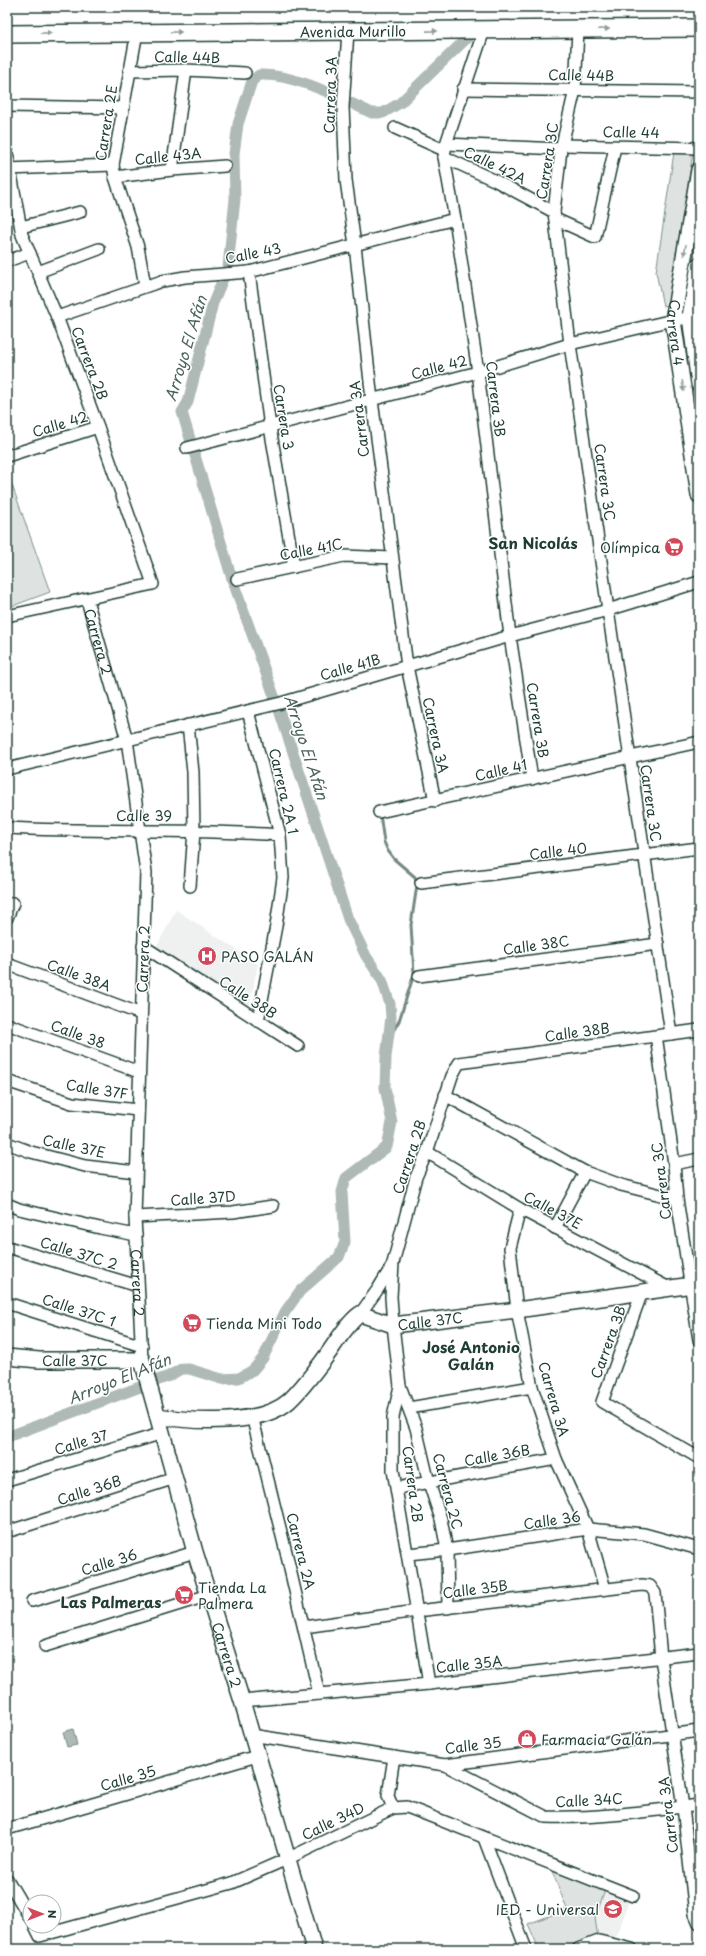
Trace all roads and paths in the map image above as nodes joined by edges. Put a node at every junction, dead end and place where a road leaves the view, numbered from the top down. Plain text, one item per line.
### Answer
1 (699, 28) edge
2 (484, 30) junction
3 (578, 30) junction
4 (348, 31) junction
5 (137, 32) junction
6 (7, 34) edge
7 (186, 70) junction
8 (129, 71) junction
9 (245, 74) dead end
10 (463, 89) junction
11 (575, 90) junction
12 (699, 92) edge
13 (7, 106) edge
14 (123, 108) junction
15 (395, 128) dead end
16 (562, 147) junction
17 (615, 147) junction
18 (699, 148) edge
19 (445, 150) junction
20 (7, 152) edge
21 (113, 165) junction
22 (225, 166) dead end
23 (8, 169) edge
24 (172, 170) junction
25 (699, 170) edge
26 (115, 178) junction
27 (80, 212) dead end
28 (555, 215) junction
29 (455, 219) junction
30 (21, 227) junction
31 (355, 245) junction
32 (100, 249) dead end
33 (30, 253) junction
34 (7, 261) edge
35 (699, 265) edge
36 (38, 272) junction
37 (249, 272) junction
38 (146, 286) junction
39 (57, 317) junction
40 (695, 317) edge
41 (673, 320) junction
42 (570, 344) junction
43 (478, 372) junction
44 (699, 384) edge
45 (372, 400) junction
46 (270, 427) junction
47 (98, 428) junction
48 (186, 448) dead end
49 (7, 456) edge
50 (699, 495) edge
51 (392, 558) junction
52 (294, 567) junction
53 (237, 579) dead end
54 (699, 582) edge
55 (88, 600) junction
56 (608, 610) junction
57 (7, 616) edge
58 (510, 636) junction
59 (407, 666) junction
60 (248, 711) junction
61 (188, 725) junction
62 (127, 740) junction
63 (699, 742) edge
64 (630, 758) junction
65 (7, 769) edge
66 (532, 779) junction
67 (435, 801) junction
68 (379, 812) dead end
69 (7, 828) edge
70 (140, 830) junction
71 (194, 831) junction
72 (280, 835) junction
73 (699, 848) edge
74 (644, 855) junction
75 (421, 883) dead end
76 (190, 886) dead end
77 (13, 902) dead end
78 (7, 918) edge
79 (658, 944) junction
80 (143, 946) junction
81 (7, 964) edge
82 (419, 976) dead end
83 (141, 1014) junction
84 (258, 1021) junction
85 (7, 1024) edge
86 (699, 1030) edge
87 (671, 1034) junction
88 (657, 1042) dead end
89 (298, 1046) dead end
90 (459, 1063) joint
91 (139, 1072) junction
92 (7, 1081) edge
93 (445, 1095) junction
94 (138, 1110) junction
95 (7, 1143) edge
96 (427, 1152) junction
97 (699, 1159) edge
98 (674, 1164) junction
99 (136, 1172) junction
100 (585, 1172) junction
101 (677, 1199) junction
102 (7, 1204) edge
103 (273, 1206) dead end
104 (520, 1209) junction
105 (135, 1217) junction
106 (555, 1228) junction
107 (136, 1235) junction
108 (11, 1248) dead end
109 (393, 1263) junction
110 (695, 1285) edge
111 (138, 1286) junction
112 (670, 1288) junction
113 (642, 1292) junction
114 (7, 1304) edge
115 (517, 1310) junction
116 (360, 1314) junction
117 (392, 1325) junction
118 (699, 1340) edge
119 (142, 1353) junction
120 (7, 1357) edge
121 (400, 1386) junction
122 (532, 1387) junction
123 (409, 1408) junction
124 (158, 1416) junction
125 (252, 1416) junction
126 (163, 1433) junction
127 (699, 1458) edge
128 (556, 1459) junction
129 (175, 1478) junction
130 (7, 1480) edge
131 (429, 1483) junction
132 (397, 1488) junction
133 (588, 1529) junction
134 (13, 1530) dead end
135 (447, 1550) junction
136 (699, 1550) edge
137 (195, 1552) junction
138 (408, 1554) junction
139 (650, 1586) joint
140 (606, 1589) junction
141 (209, 1595) junction
142 (32, 1601) dead end
143 (448, 1608) junction
144 (417, 1610) junction
145 (304, 1627) junction
146 (45, 1646) dead end
147 (699, 1654) edge
148 (661, 1658) junction
149 (429, 1684) junction
150 (320, 1694) junction
151 (242, 1701) junction
152 (699, 1731) edge
153 (673, 1734) junction
154 (251, 1736) junction
155 (257, 1756) junction
156 (394, 1757) junction
157 (445, 1764) junction
158 (699, 1805) edge
159 (683, 1807) junction
160 (393, 1808) junction
161 (7, 1829) edge
162 (484, 1838) junction
163 (287, 1859) junction
164 (7, 1878) edge
165 (695, 1882) edge
166 (633, 1896) dead end
167 (22, 1904) edge
168 (699, 1922) edge
169 (62, 1925) edge
170 (314, 1949) edge
171 (526, 1949) edge
172 (578, 1949) edge
173 (632, 1949) edge

3 -> 1 main road, Avenida Murillo
2 - 3 main road, Avenida Murillo
4 -> 2 main road, Avenida Murillo
2 - 10 street, Carrera 3B
3 - 11 street, Carrera 3C
5 -> 4 main road, Avenida Murillo
4 - 31 street, Carrera 3A
6 -> 5 main road, Avenida Murillo
5 - 8 street, Carrera 2E
7 - 8 street, Calle 44B
7 - 9 street, Calle 44B
7 - 24 street
8 - 14 street, Carrera 2E
10 - 11 street, Calle 44B
10 - 19 street, Carrera 3B
11 - 12 street, Calle 44B
11 - 16 street, Carrera 3C
13 - 14 street
14 - 21 street, Carrera 2E
15 - 19 street, Calle 44
16 - 17 street, Calle 44
16 - 19 street, Calle 44
16 - 28 street, Carrera 3C
17 - 18 street, Calle 44
17 - 28 street, Calle 42A
19 - 28 street, Calle 42A
19 - 29 street, Carrera 3B
20 - 23 street, Carrera 2B
21 - 23 street
21 - 26 street, Carrera 2E
22 - 24 street, Calle 43A
23 - 30 street, Carrera 2B
24 - 26 street, Calle 43A
25 -> 41 street, Carrera 4
26 - 38 street, Carrera 2E
27 - 30 street
28 - 42 street, Carrera 3C
29 - 31 street, Calle 43
29 - 43 street, Carrera 3B
30 - 33 street, Carrera 2B
31 - 37 street, Calle 43
31 - 45 street, Carrera 3A
32 - 36 street
33 - 34 street
33 - 36 street, Carrera 2B
35 - 40 street, Carrera 4
36 - 39 street, Carrera 2B
37 - 38 street, Calle 43
37 - 46 street, Carrera 3
38 - 39 street, Calle 43
39 - 47 street, Carrera 2B
40 - 41 street, Calle 42
40 - 44 street, Carrera 4
41 - 42 street, Calle 42
41 -> 50 street, Carrera 4
42 - 43 street, Calle 42
42 - 56 street, Carrera 3C
43 - 45 street, Calle 42
43 - 58 street, Carrera 3B
45 - 46 street, Calle 42
45 - 51 street, Carrera 3A
46 - 48 street, Calle 42
46 - 52 street, Carrera 3
47 - 49 street, Calle 42
47 - 55 street, Carrera 2B
51 - 52 street, Calle 41C
51 - 59 street, Carrera 3A
52 - 53 street, Calle 41C
54 - 56 street, Calle 41B
55 - 57 street
55 - 62 street, Carrera 2
56 - 58 street, Calle 41B
56 - 64 street, Carrera 3C
58 - 59 street, Calle 41B
58 - 66 street, Carrera 3B
59 - 60 street, Calle 41B
59 - 67 street, Carrera 3A
60 - 61 street, Calle 41B
60 - 72 street, Carrera 2A 1
61 - 62 street, Calle 41B
61 - 71 street
62 - 65 street, Calle 41B
62 - 70 street, Carrera 2
63 - 64 street, Calle 41
64 - 66 street, Calle 41
64 - 74 street, Carrera 3C
66 - 67 street, Calle 41
67 - 68 street, Calle 41
69 - 70 street, Calle 39
70 - 71 street, Calle 39
70 - 80 street, Carrera 2
71 - 72 street, Calle 39
71 - 76 street
72 - 84 street, Carrera 2A 1
73 - 74 street, Calle 40
74 - 75 street, Calle 40
74 - 79 street, Carrera 3C
77 - 78 street
79 - 82 street, Calle 38C
79 - 87 street, Carrera 3C
80 - 83 street, Carrera 2
80 - 84 street, Calle 38B
81 - 83 street, Calle 38A
83 - 91 street, Carrera 2
84 - 89 street, Calle 38B
85 - 91 street, Calle 38
86 - 87 street, Calle 38B
87 - 90 street, Calle 38B
88 - 98 street, Carrera 3C
90 - 93 street, Carrera 2B
91 - 94 street, Carrera 2
92 - 94 street, Calle 37F
93 - 96 street, Carrera 2B
93 - 100 street
94 - 99 street, Carrera 2
95 - 99 street, Calle 37E
96 - 104 street, Calle 37E
96 - 109 street, Carrera 2B
97 - 98 street
98 - 101 street, Carrera 3C
99 - 105 street, Carrera 2
100 - 101 street
100 - 106 street
101 - 110 street, Carrera 3C
102 - 107 street
103 - 105 street, Calle 37D
104 - 106 street, Calle 37E
104 - 115 street, Carrera 3A
105 - 107 street, Carrera 2
106 - 112 street, Calle 37E
107 - 111 street, Carrera 2
108 - 111 street, Calle 37C 2
109 - 116 street, Carrera 2B
109 - 117 street, Carrera 2B
110 - 112 street, Calle 37C
110 - 118 street, Carrera 3C
111 - 119 street, Carrera 2
112 - 113 street, Calle 37C
113 - 115 street, Calle 37C
113 - 127 street, Carrera 3B
114 - 119 street, Calle 37C 1
115 - 117 street, Calle 37C
115 - 122 street, Carrera 3A
116 - 117 street, Calle 37C
116 - 125 street
117 - 121 street, Carrera 2B
119 - 120 street, Calle 37C
119 - 124 street, Carrera 2
121 - 123 street, Carrera 2C
121 - 132 street, Carrera 2B
122 - 123 street
122 - 128 street, Carrera 3A
123 - 131 street, Carrera 2C
124 - 125 street
124 - 126 street, Carrera 2
125 - 145 street, Carrera 2A
126 - 129 street, Carrera 2
126 - 130 street, Calle 37
128 - 131 street, Calle 36B
128 - 133 street, Carrera 3A
129 - 134 street, Calle 36B
129 - 137 street, Carrera 2
131 - 132 street, Calle 36B
131 - 135 street, Carrera 2C
132 - 138 street, Carrera 2B
133 - 135 street, Calle 36
133 - 136 street, Calle 36
133 - 140 street, Carrera 3A
135 - 138 street, Calle 36
135 - 143 street, Carrera 2C
137 - 141 street, Carrera 2
137 - 142 street, Calle 36
138 - 144 street, Carrera 2B
139 - 140 street, Calle 35B
139 - 148 street, Carrera 3A
140 - 143 street, Calle 35B
141 - 146 street
141 - 151 street, Carrera 2
143 - 144 street, Calle 35B
144 - 145 street, Calle 35B
144 - 149 street, Carrera 2B
145 - 150 street, Carrera 2A
147 - 148 street, Calle 35A
148 - 149 street, Calle 35A
148 - 153 street, Carrera 3A
149 - 150 street, Calle 35A
150 - 151 street, Calle 35A
151 - 154 street, Carrera 2
152 - 153 street, Calle 35
153 - 157 street, Calle 35
153 - 159 street, Carrera 3A
154 - 155 street, Carrera 2
154 - 156 street, Calle 35
155 - 161 street, Calle 35
155 - 163 street, Carrera 2
156 - 157 street, Calle 35
156 - 160 street
157 - 159 street, Calle 34C
158 - 159 street, Calle 34C
159 - 165 street, Carrera 3A
160 - 162 street, Calle 34D
160 - 163 street, Calle 34D
162 - 166 street, Calle 34D
162 - 171 street
163 - 169 street, Calle 34D
163 - 170 street, Carrera 2
164 - 167 street
165 - 168 street, Carrera 3A
172 - 173 street

